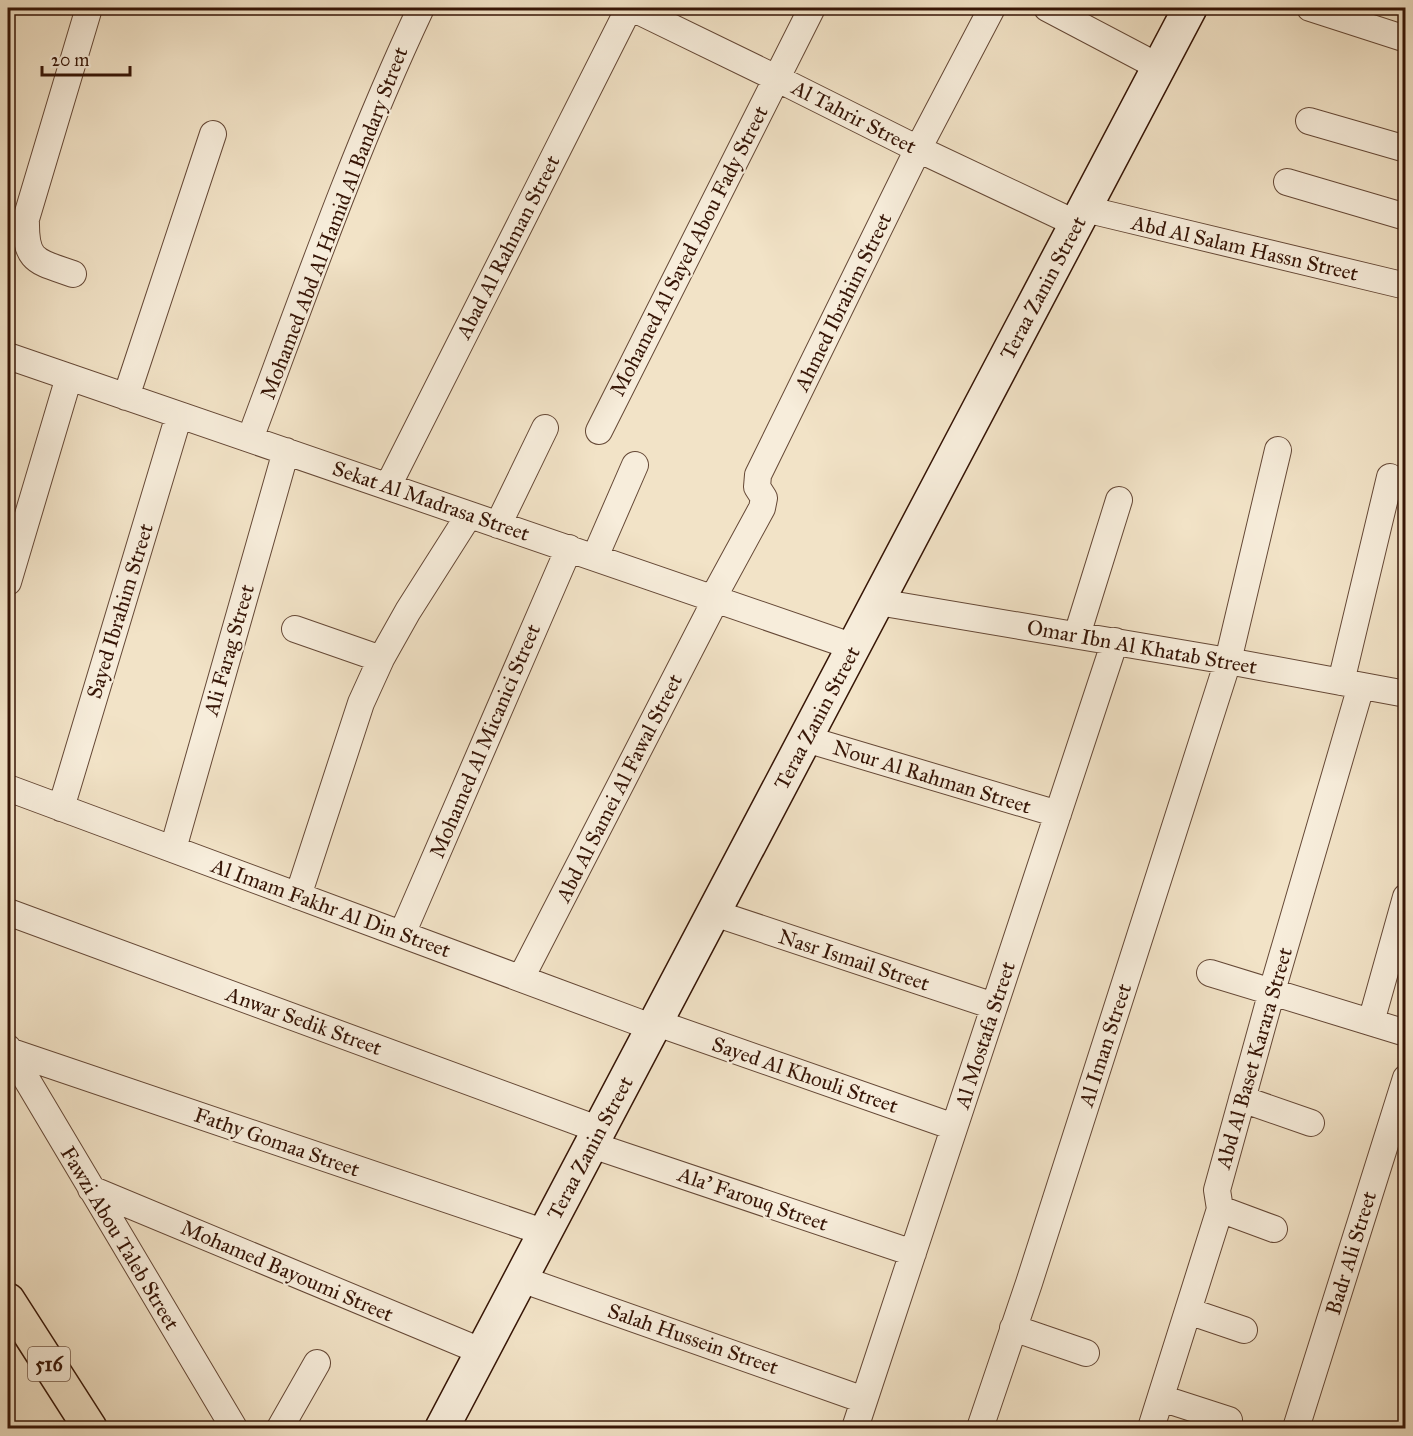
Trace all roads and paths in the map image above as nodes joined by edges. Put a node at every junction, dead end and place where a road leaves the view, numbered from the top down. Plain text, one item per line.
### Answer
1 (89, 8) edge
2 (421, 8) edge
3 (631, 8) edge
4 (812, 8) edge
5 (992, 8) edge
6 (1047, 8) edge
7 (1190, 8) edge
8 (1310, 8) edge
9 (1406, 39) edge
10 (1159, 67) junction
11 (776, 78) junction
12 (1309, 121) dead end
13 (213, 135) dead end
14 (1406, 148) edge
15 (918, 149) junction
16 (1287, 182) dead end
17 (1081, 217) junction
18 (1406, 217) edge
19 (73, 274) dead end
20 (1406, 286) edge
21 (8, 356) edge
22 (69, 377) junction
23 (126, 397) junction
24 (179, 415) junction
25 (545, 428) dead end
26 (599, 431) dead end
27 (250, 439) junction
28 (1278, 450) dead end
29 (286, 452) junction
30 (635, 465) dead end
31 (1390, 477) dead end
32 (388, 486) junction
33 (1119, 500) dead end
34 (469, 515) junction
35 (498, 525) junction
36 (569, 548) junction
37 (595, 557) junction
38 (8, 582) edge
39 (715, 598) junction
40 (878, 602) junction
41 (295, 629) dead end
42 (1077, 635) junction
43 (1115, 641) junction
44 (854, 647) junction
45 (381, 659) junction
46 (1228, 661) junction
47 (1351, 684) junction
48 (1406, 694) edge
49 (806, 739) junction
50 (8, 788) edge
51 (61, 808) junction
52 (1058, 814) junction
53 (173, 849) junction
54 (298, 896) junction
55 (1406, 897) edge
56 (8, 912) edge
57 (714, 913) junction
58 (402, 934) junction
59 (1210, 973) dead end
60 (521, 978) junction
61 (1272, 992) junction
62 (994, 1006) junction
63 (1371, 1022) junction
64 (655, 1025) junction
65 (1406, 1033) edge
66 (8, 1049) edge
67 (1406, 1078) edge
68 (1242, 1099) junction
69 (1311, 1123) dead end
70 (954, 1127) junction
71 (596, 1137) junction
72 (91, 1190) junction
73 (1220, 1209) junction
74 (1274, 1229) dead end
75 (546, 1233) junction
76 (913, 1252) junction
77 (521, 1279) junction
78 (8, 1300) edge
79 (1188, 1311) junction
80 (1014, 1328) junction
81 (1244, 1330) dead end
82 (483, 1352) junction
83 (1086, 1353) dead end
84 (317, 1363) dead end
85 (1161, 1398) junction
86 (864, 1400) junction
87 (1230, 1420) dead end
88 (90, 1428) edge
89 (234, 1428) edge
90 (280, 1428) edge
91 (444, 1428) edge
92 (855, 1428) edge
93 (980, 1428) edge
94 (1151, 1428) edge
95 (1296, 1428) edge

1 - 19 street
2 - 27 street, Mohamed Abd Al Hamid Al Bandary Street
3 - 11 street, Al Tahrir Street
3 - 32 street, Abad Al Rahman Street
4 - 11 street, Mohamed Al Sayed Abou Fady Street
5 - 15 street, Ahmed Ibrahim Street
6 - 10 street
7 - 10 street, Teraa Zanin Street
8 - 9 street
10 - 17 street, Teraa Zanin Street
11 - 15 street, Al Tahrir Street
11 - 26 street, Mohamed Al Sayed Abou Fady Street
12 - 14 street
13 - 23 street
15 - 17 street, Al Tahrir Street
15 - 39 street, Ahmed Ibrahim Street
16 - 18 street
17 - 20 street, Abd Al Salam Hassn Street
17 - 40 street, Teraa Zanin Street
21 - 22 street, Sekat Al Madrasa Street
22 - 23 street, Sekat Al Madrasa Street
22 - 38 street
23 - 24 street, Sekat Al Madrasa Street
24 - 27 street, Sekat Al Madrasa Street
24 - 51 street, Sayed Ibrahim Street
25 - 35 street
27 - 29 street, Sekat Al Madrasa Street
28 - 46 street, Al Iman Street
29 - 32 street, Sekat Al Madrasa Street
29 - 53 street, Ali Farag Street
30 - 37 street
31 - 47 street, Abd Al Baset Karara Street
32 - 34 street, Sekat Al Madrasa Street
33 - 42 street
34 - 35 street, Sekat Al Madrasa Street
34 - 45 street
35 - 36 street, Sekat Al Madrasa Street
36 - 37 street, Sekat Al Madrasa Street
36 - 58 street, Mohamed Al Micanici Street
37 - 39 street, Sekat Al Madrasa Street
39 - 44 street, Sekat Al Madrasa Street
39 - 60 street, Abd Al Samei Al Fawal Street
40 - 42 street, Omar Ibn Al Khatab Street
40 - 44 street, Teraa Zanin Street
41 - 45 street
42 - 43 street, Omar Ibn Al Khatab Street
43 - 46 street, Omar Ibn Al Khatab Street
43 - 52 street, Al Mostafa Street
44 - 49 street, Teraa Zanin Street
45 - 54 street
46 - 47 street, Omar Ibn Al Khatab Street
46 - 80 street, Al Iman Street
47 - 48 street, Omar Ibn Al Khatab Street
47 - 61 street, Abd Al Baset Karara Street
49 - 52 street, Nour Al Rahman Street
49 - 57 street, Teraa Zanin Street
50 - 51 street, Al Imam Fakhr Al Din Street
51 - 53 street, Al Imam Fakhr Al Din Street
52 - 62 street, Al Mostafa Street
53 - 54 street, Al Imam Fakhr Al Din Street
54 - 58 street, Al Imam Fakhr Al Din Street
55 - 63 street
56 - 71 street, Anwar Sedik Street
57 - 62 street, Nasr Ismail Street
57 - 64 street, Teraa Zanin Street
58 - 60 street, Al Imam Fakhr Al Din Street
59 - 61 street
60 - 64 street, Al Imam Fakhr Al Din Street
61 - 63 street
61 - 68 street, Abd Al Baset Karara Street
62 - 70 street, Al Mostafa Street
63 - 65 street
64 - 70 street, Sayed Al Khouli Street
64 - 71 street, Teraa Zanin Street
66 - 72 street, Fawzi Abou Taleb Street
66 - 75 street, Fathy Gomaa Street
67 - 95 street, Badr Ali Street
68 - 69 street
68 - 73 street, Abd Al Baset Karara Street
70 - 76 street, Al Mostafa Street
71 - 75 street, Teraa Zanin Street
71 - 76 street, Ala' Farouq Street
72 - 82 street, Mohamed Bayoumi Street
72 - 89 street, Fawzi Abou Taleb Street
73 - 74 street
73 - 79 street, Abd Al Baset Karara Street
75 - 77 street, Teraa Zanin Street
76 - 86 street, Al Mostafa Street
77 - 82 street, Teraa Zanin Street
77 - 86 street, Salah Hussein Street
78 - 88 highway, 516
79 - 81 street
79 - 85 street, Abd Al Baset Karara Street
80 - 83 street
80 - 93 street, Al Iman Street
82 - 91 street, Teraa Zanin Street
84 - 90 street
85 - 87 street
85 - 94 street, Abd Al Baset Karara Street
86 - 92 street, Al Mostafa Street

